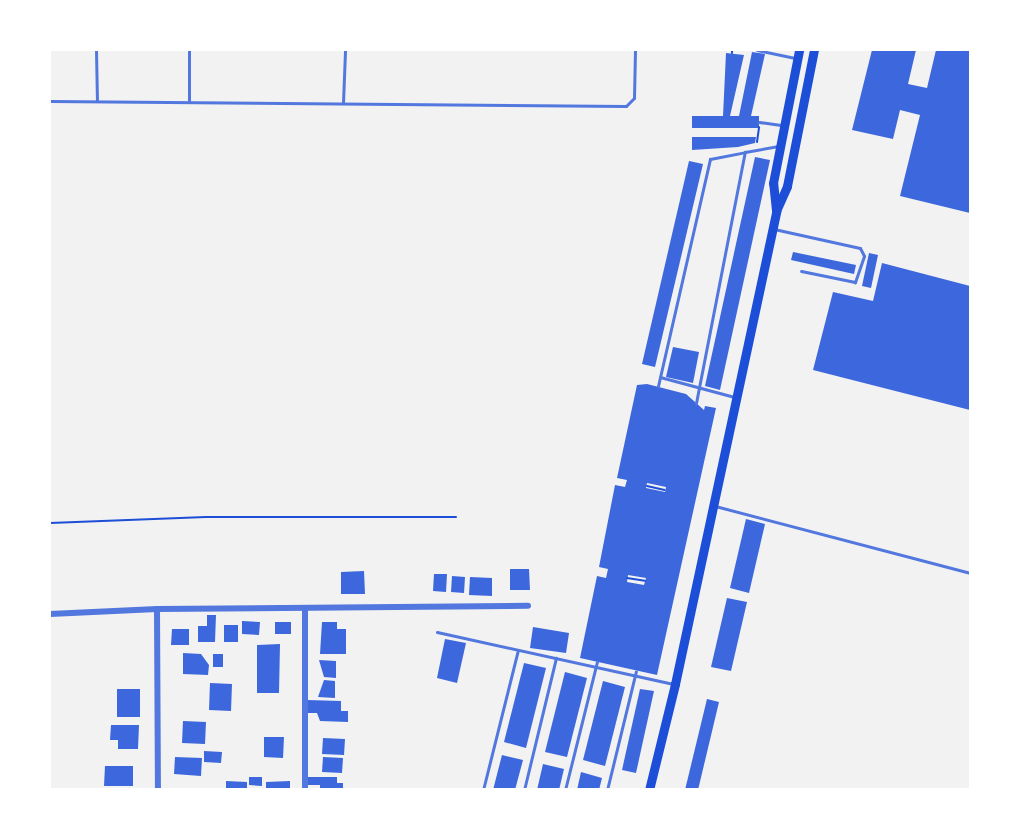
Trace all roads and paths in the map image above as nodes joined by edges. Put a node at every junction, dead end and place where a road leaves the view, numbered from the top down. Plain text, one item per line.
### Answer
1 (96, 50) edge
2 (189, 50) edge
3 (345, 50) edge
4 (635, 50) edge
5 (759, 50) edge
6 (814, 50) edge
7 (798, 54) edge
8 (50, 100) edge
9 (97, 101) junction
10 (189, 102) junction
11 (343, 103) junction
12 (760, 122) joint
13 (784, 126) junction
14 (780, 145) junction
15 (755, 150) junction
16 (745, 152) junction
17 (776, 211) junction
18 (772, 229) junction
19 (801, 271) dead end
20 (660, 377) junction
21 (658, 386) dead end
22 (699, 388) junction
23 (736, 398) junction
24 (696, 403) dead end
25 (647, 486) dead end
26 (665, 490) dead end
27 (713, 505) junction
28 (456, 517) dead end
29 (50, 523) edge
30 (970, 573) edge
31 (627, 578) dead end
32 (645, 581) dead end
33 (528, 606) dead end
34 (156, 609) junction
35 (305, 609) junction
36 (50, 614) edge
37 (437, 632) dead end
38 (518, 650) junction
39 (556, 658) junction
40 (597, 662) dead end
41 (596, 667) junction
42 (636, 673) junction
43 (675, 684) junction
44 (158, 789) edge
45 (305, 789) edge
46 (483, 789) edge
47 (524, 789) edge
48 (565, 789) edge
49 (607, 789) edge
50 (649, 789) edge

1 - 9 lane
2 - 10 lane
3 - 11 lane
4 - 11 lane
5 - 7 lane
6 - 17 main road
7 - 13 main road
8 - 9 lane
9 - 10 lane
10 - 11 lane
12 - 13 lane
12 - 15 path
13 - 14 main road
14 - 15 lane
14 - 17 main road
15 - 16 lane
16 - 20 lane
16 - 22 lane
17 - 18 main road
18 - 19 lane
18 - 23 main road
20 - 21 lane
20 - 22 lane
22 - 23 lane
22 - 24 lane
23 - 27 main road
25 - 26 path
27 - 30 lane
27 - 43 main road
28 - 29 path
31 - 32 path
33 - 35 street
34 - 35 street
34 - 36 street
34 - 44 street
35 - 45 street
37 - 38 lane
38 - 39 lane
38 - 46 lane
39 - 41 lane
39 - 47 lane
40 - 41 lane
41 - 42 lane
41 - 48 lane
42 - 43 lane
42 - 49 lane
43 - 50 main road

